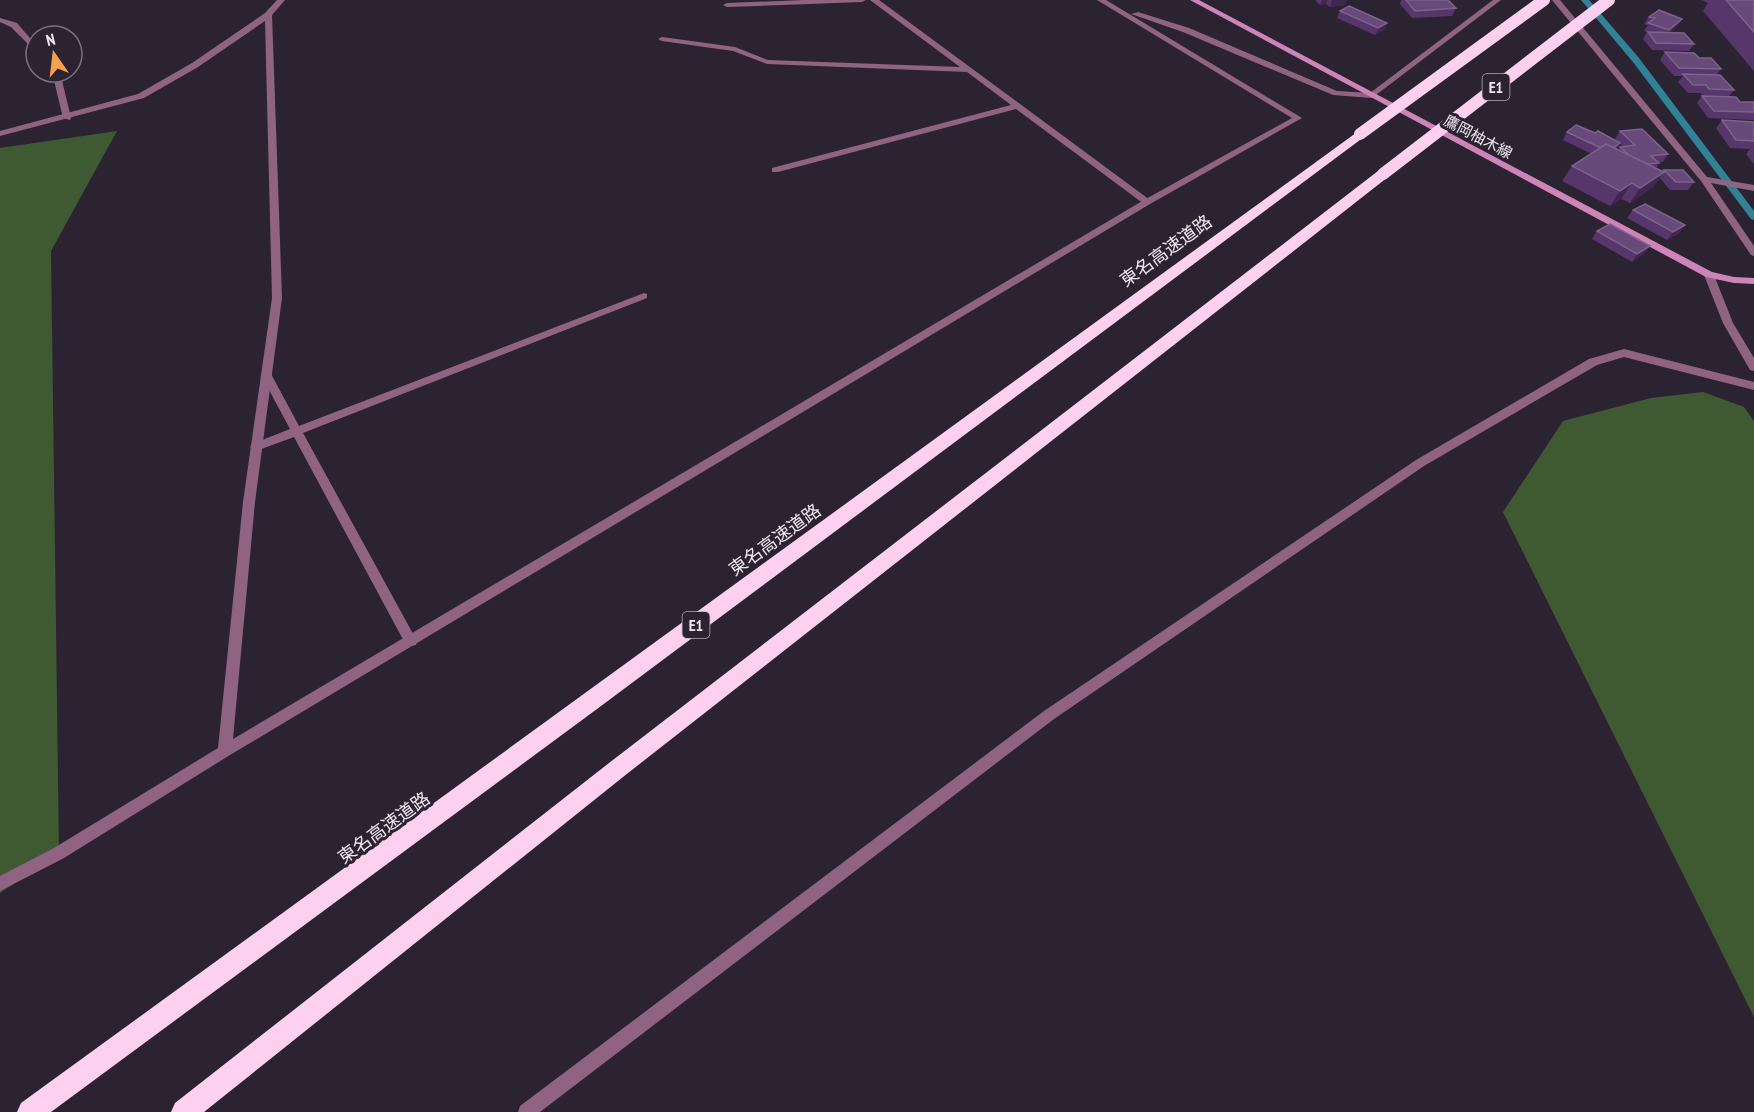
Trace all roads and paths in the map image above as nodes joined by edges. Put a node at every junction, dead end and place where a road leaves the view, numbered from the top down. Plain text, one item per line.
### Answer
1 (281, 0) edge
2 (861, 0) edge
3 (874, 0) edge
4 (1101, 0) edge
5 (1194, 0) edge
6 (1497, 0) edge
7 (1544, 0) edge
8 (1556, 0) edge
9 (1609, 0) edge
10 (727, 5) dead end
11 (1114, 8) junction
12 (268, 15) junction
13 (0, 20) edge
14 (24, 36) edge
15 (662, 39) dead end
16 (968, 70) junction
17 (59, 84) edge
18 (1372, 96) junction
19 (1017, 106) junction
20 (67, 117) junction
21 (0, 134) edge
22 (775, 170) dead end
23 (1704, 180) junction
24 (1754, 188) edge
25 (1147, 202) junction
26 (1754, 253) edge
27 (1708, 275) junction
28 (1754, 281) edge
29 (644, 296) dead end
30 (1754, 367) edge
31 (266, 375) junction
32 (1754, 386) edge
33 (298, 433) junction
34 (256, 447) junction
35 (411, 641) junction
36 (225, 751) junction
37 (0, 884) edge
38 (30, 1112) edge
39 (184, 1112) edge
40 (526, 1112) edge

1 - 12 street
2 - 10 street
3 - 16 street
4 - 11 street
5 - 18 main road, 鷹岡柚木線
6 - 18 street
7 - 38 highway, 東名高速道路 / E1, bridge
8 - 23 street
9 - 39 highway, E1, bridge
11 - 18 street
11 - 25 street
12 - 20 street
12 - 31 street
13 - 14 street
15 - 16 street
16 - 19 street
17 - 20 street
18 - 27 main road, 鷹岡柚木線
19 - 22 street
19 - 25 street
20 - 21 street
23 - 24 street
23 - 26 street
25 - 35 street
27 - 28 main road, 鷹岡柚木線
27 - 30 street
29 - 33 street
31 - 33 street
31 - 34 street
32 - 40 street
33 - 34 street
33 - 35 street
34 - 36 street
35 - 36 street
36 - 37 street

